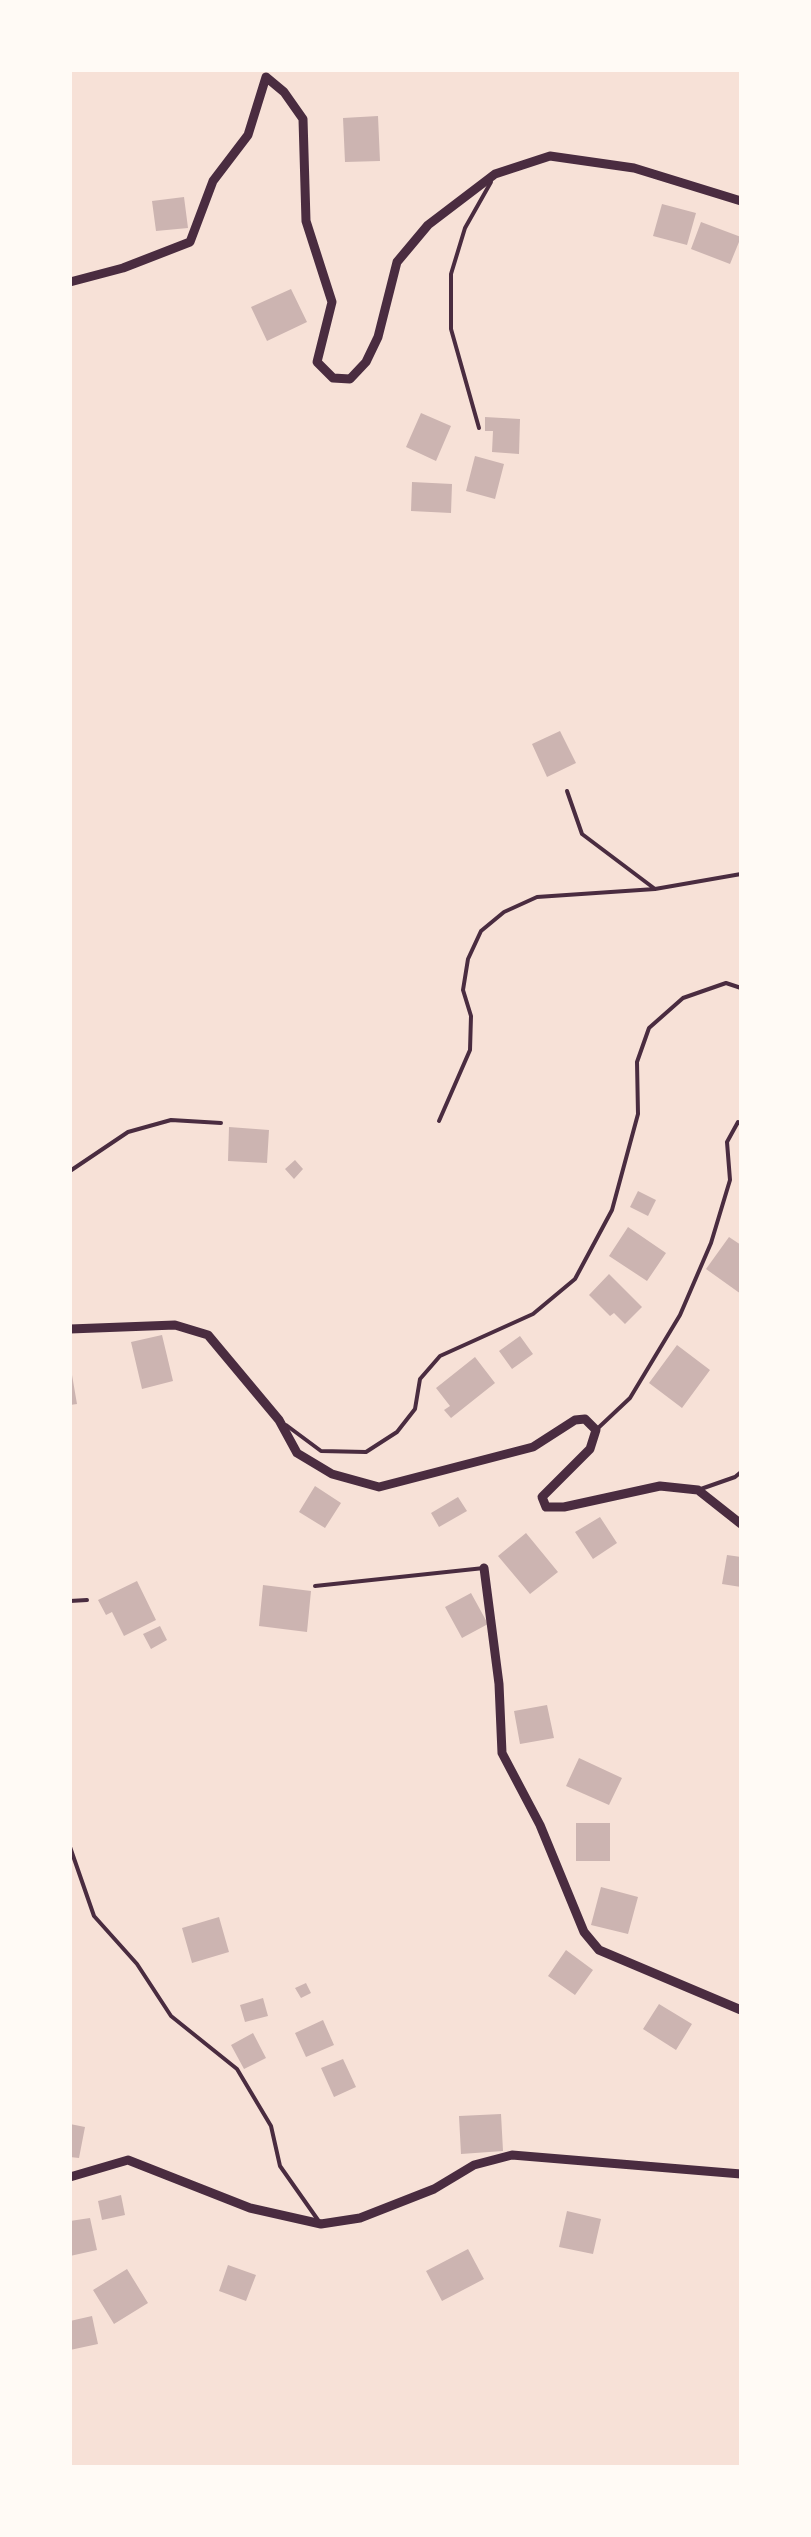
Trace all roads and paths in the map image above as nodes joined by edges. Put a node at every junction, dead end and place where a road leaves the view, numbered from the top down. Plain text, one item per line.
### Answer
1 (269, 73) edge
2 (496, 174) junction
3 (741, 201) edge
4 (70, 282) edge
5 (479, 428) dead end
6 (566, 791) dead end
7 (741, 874) edge
8 (656, 889) junction
9 (741, 988) edge
10 (439, 1121) dead end
11 (221, 1123) dead end
12 (741, 1124) edge
13 (70, 1171) edge
14 (70, 1329) edge
15 (279, 1420) junction
16 (596, 1430) junction
17 (741, 1472) edge
18 (698, 1490) junction
19 (741, 1524) edge
20 (484, 1568) joint
21 (315, 1586) dead end
22 (87, 1600) dead end
23 (70, 1602) edge
24 (70, 1847) edge
25 (741, 2010) edge
26 (741, 2174) edge
27 (70, 2176) edge
28 (321, 2224) junction

1 - 2 street
1 - 4 street
2 - 3 street
2 - 5 lane
6 - 8 lane
7 - 8 lane
8 - 10 lane
9 - 15 lane
11 - 13 lane
12 - 16 lane
14 - 15 street
15 - 16 street
16 - 18 street
17 - 18 lane
18 - 19 street
20 - 21 lane
20 - 25 street
22 - 23 lane
24 - 28 lane
26 - 28 street
27 - 28 street

